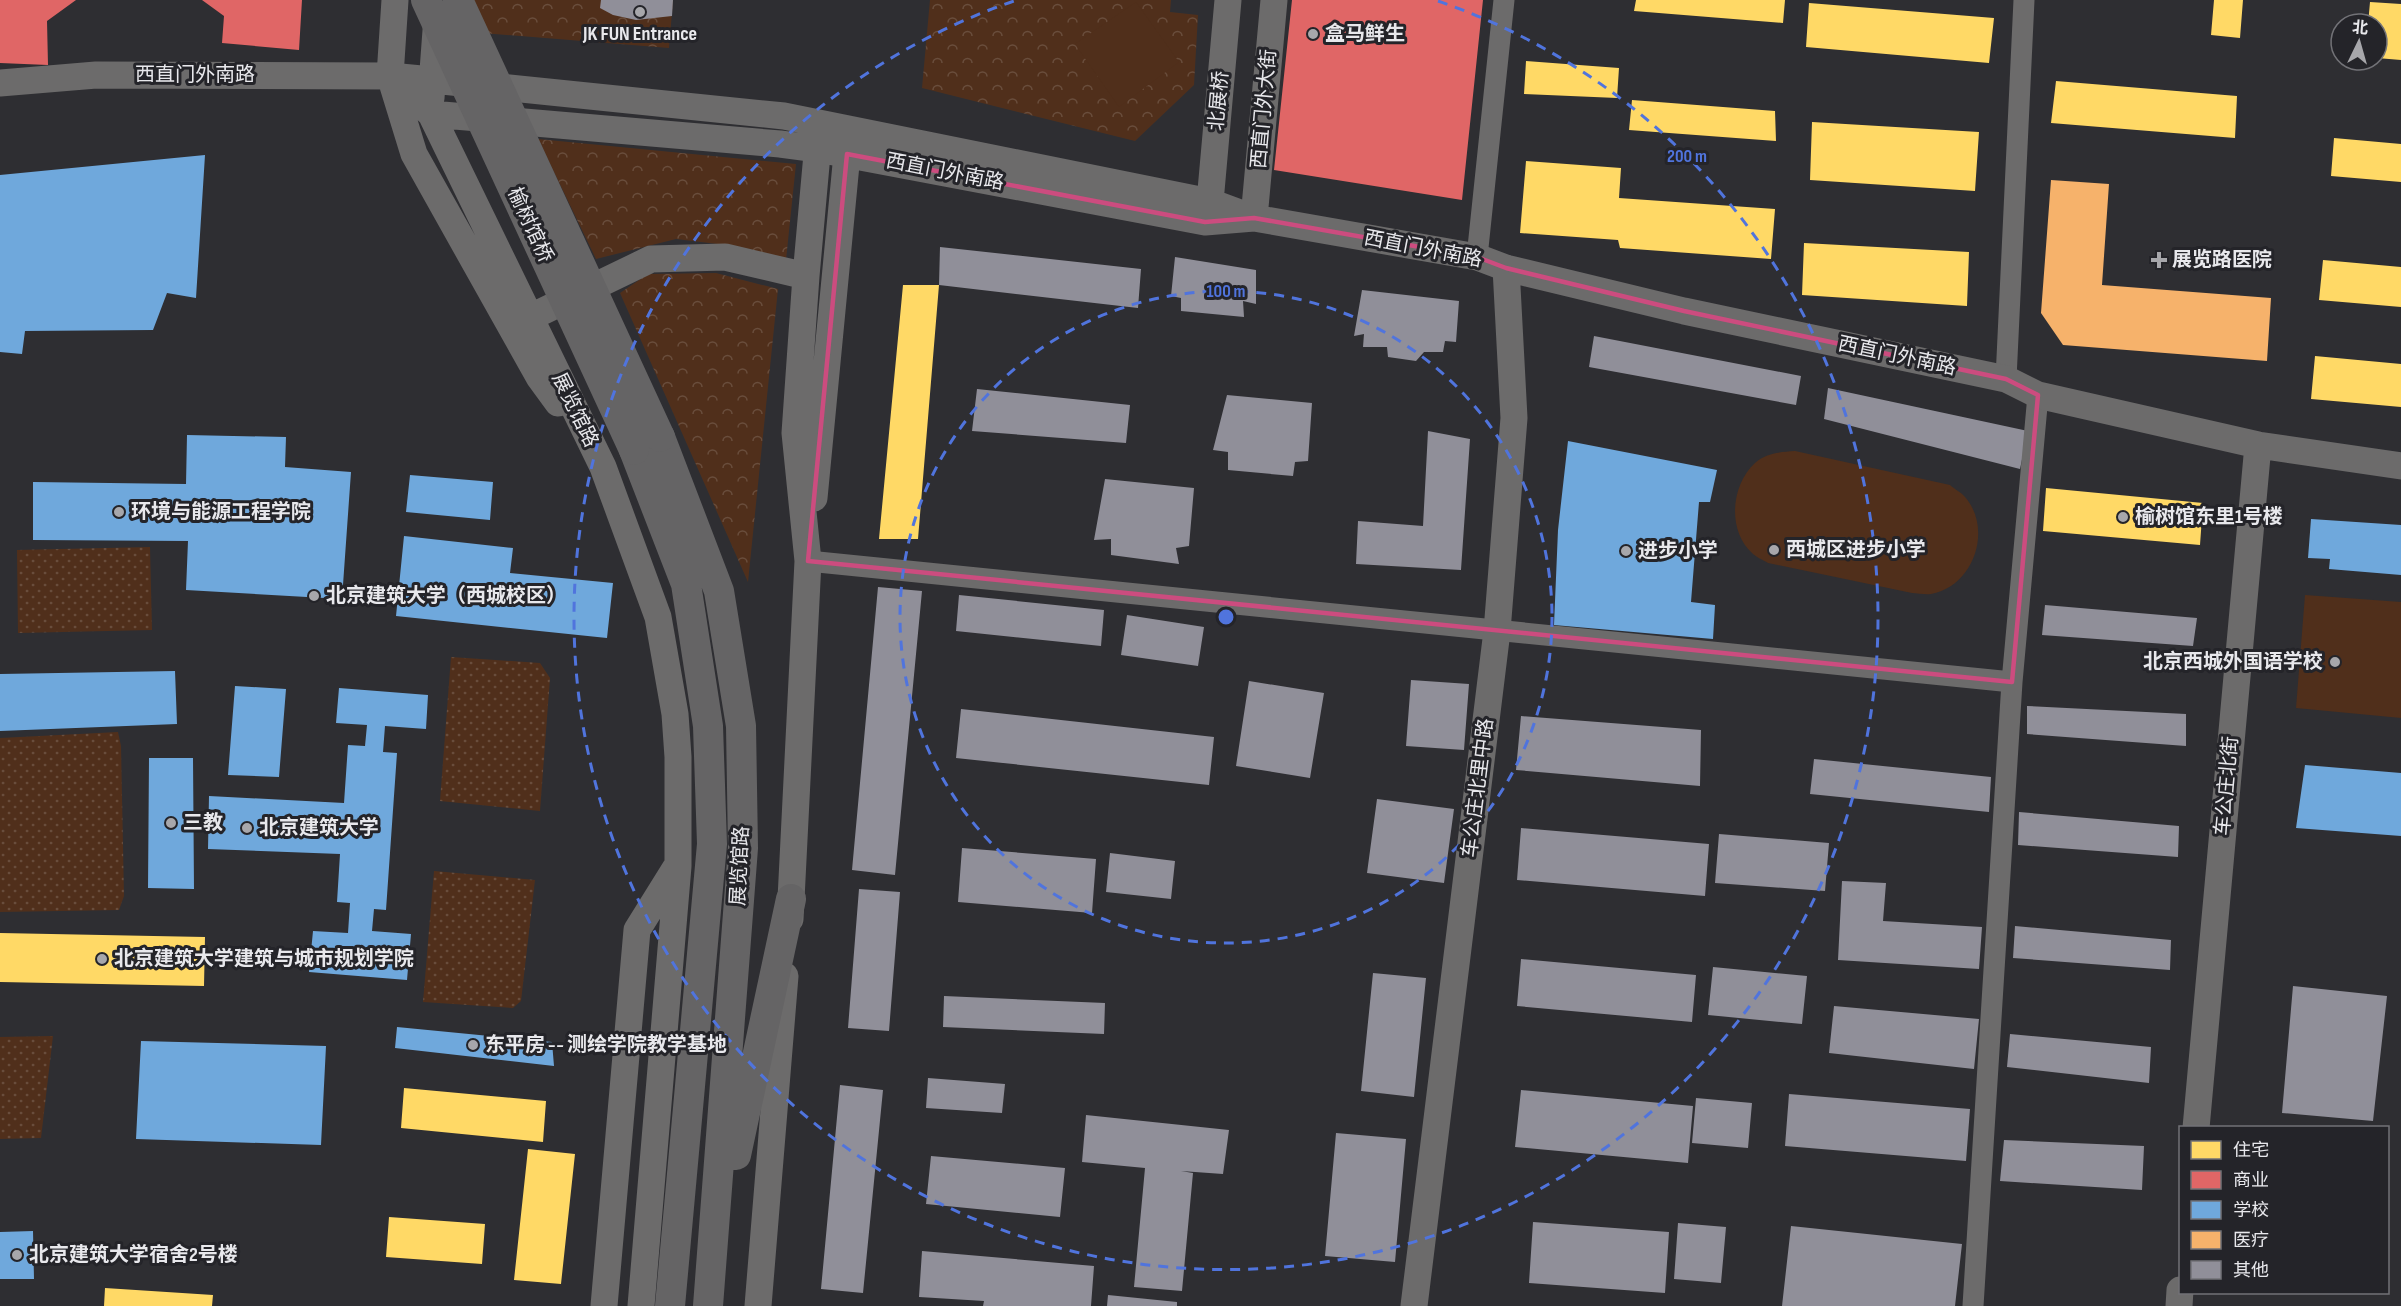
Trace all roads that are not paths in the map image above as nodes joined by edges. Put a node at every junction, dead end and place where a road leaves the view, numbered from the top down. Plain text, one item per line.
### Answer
1 (395, 0) edge
2 (426, 0) edge
3 (438, 0) edge
4 (458, 0) edge
5 (1228, 0) edge
6 (1275, 0) edge
7 (1504, 0) edge
8 (2024, 0) edge
9 (390, 76) junction
10 (432, 80) junction
11 (0, 83) edge
12 (431, 114) junction
13 (820, 122) junction
14 (818, 149) junction
15 (847, 154) junction
16 (1208, 212) junction
17 (1254, 218) junction
18 (1477, 257) junction
19 (1506, 268) junction
20 (806, 276) junction
21 (531, 317) junction
22 (2006, 379) junction
23 (2038, 395) junction
24 (660, 437) joint
25 (2258, 446) junction
26 (634, 450) joint
27 (2401, 466) edge
28 (603, 467) junction
29 (807, 561) junction
30 (1497, 631) junction
31 (2012, 682) junction
32 (678, 866) junction
33 (791, 899) junction
34 (2196, 1126) edge
35 (709, 1295) edge
36 (604, 1306) edge
37 (641, 1306) edge
38 (670, 1306) edge
39 (758, 1306) edge
40 (1414, 1306) edge
41 (1973, 1306) edge

1 - 9 street
2 - 26 main road, 榆树馆桥, bridge
3 - 10 street
4 - 24 main road, 榆树馆桥, bridge
5 - 16 street, 北展桥
6 - 17 street, 西直门外大街
7 - 18 street
8 - 22 street
9 - 10 street, 西直门外南路
9 - 11 street, 西直门外南路
9 - 12 street
9 - 28 street
10 - 12 street
10 - 13 street, 西直门外南路
12 - 14 street, 西直门外南路
12 - 21 street, 展览馆路
13 - 14 street
13 - 16 street, 西直门外南路
14 - 15 street, 西直门外南路
14 - 20 street
15 - 16 street, 西直门外南路
15 - 29 street
16 - 17 street, 西直门外南路
17 - 18 street, 西直门外南路
18 - 19 street, 西直门外南路
19 - 22 street, 西直门外南路
19 - 30 street, 车公庄北里中路
20 - 21 street
20 - 29 street
21 - 28 street, 展览馆路
22 - 23 street, 西直门外南路
23 - 25 street, 西直门外南路
23 - 31 street
24 - 35 main road, 展览馆路
25 - 27 street, 西直门外南路
25 - 34 street, 车公庄北街
26 - 38 main road, 展览馆路
28 - 32 street, 展览馆路
29 - 30 street
29 - 33 street
30 - 31 street
30 - 40 street, 车公庄北里中路
31 - 41 street
32 - 36 street
32 - 37 street, 展览馆路
33 - 35 main road
33 - 39 street

